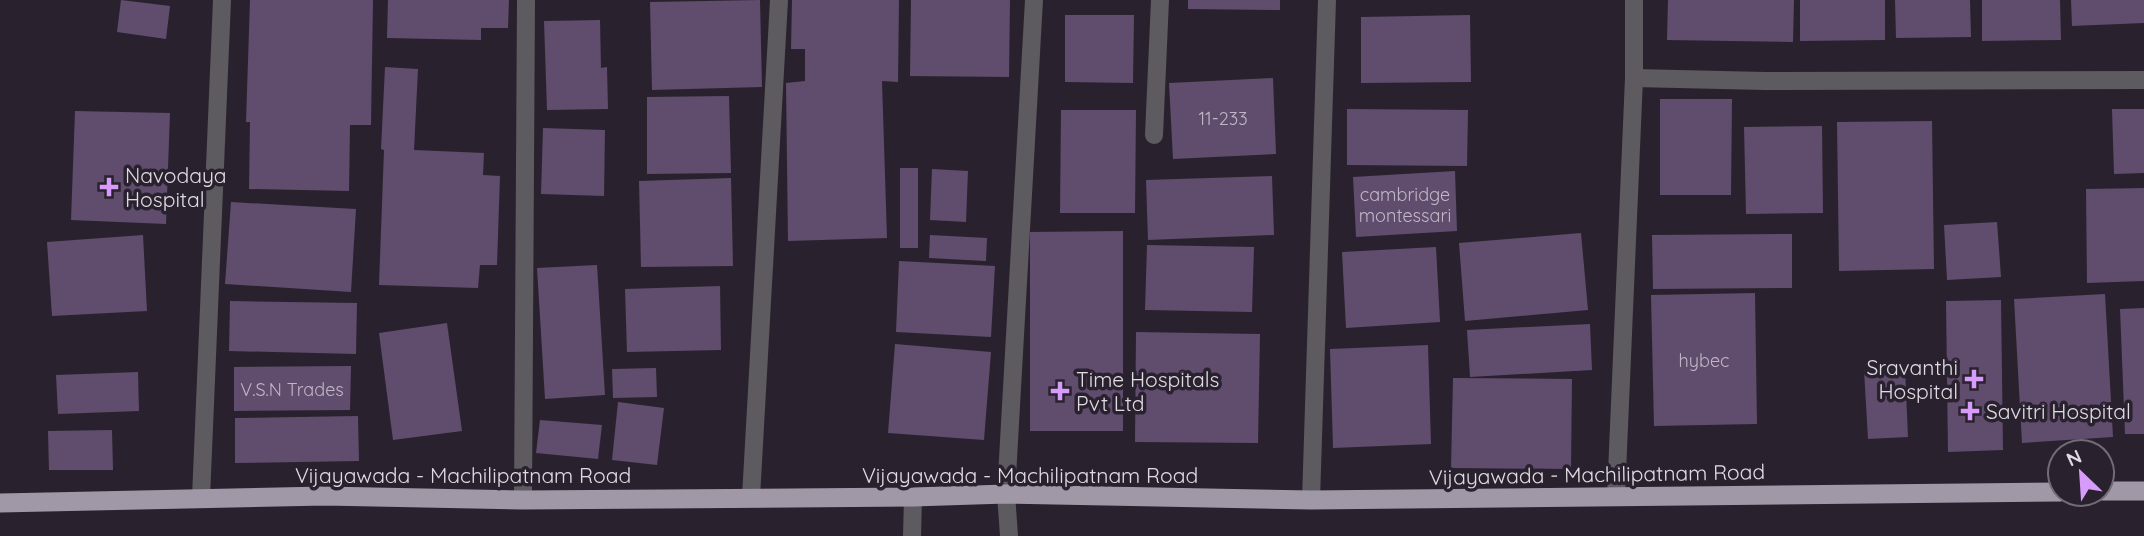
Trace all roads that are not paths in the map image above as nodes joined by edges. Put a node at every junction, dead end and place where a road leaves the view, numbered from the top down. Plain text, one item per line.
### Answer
1 (222, 0) edge
2 (526, 0) edge
3 (779, 0) edge
4 (1034, 0) edge
5 (1160, 0) edge
6 (1327, 0) edge
7 (1634, 0) edge
8 (1634, 78) junction
9 (2144, 80) edge
10 (1154, 135) dead end
11 (2116, 491) edge
12 (2144, 491) edge
13 (2046, 492) edge
14 (1006, 494) junction
15 (1616, 496) junction
16 (751, 497) junction
17 (913, 497) junction
18 (201, 498) junction
19 (523, 500) junction
20 (1311, 500) junction
21 (0, 503) edge
22 (912, 536) edge
23 (1009, 536) edge

1 - 18 street
2 - 19 street
3 - 16 street
4 - 14 street
5 - 10 street
6 - 20 street
7 - 8 street
8 - 9 street
8 - 15 street
11 - 12 highway
13 - 15 highway, Vijayawada - Machilipatnam Road
14 - 17 highway, Vijayawada - Machilipatnam Road
14 - 20 highway, Vijayawada - Machilipatnam Road
14 - 23 street
15 - 20 highway, Vijayawada - Machilipatnam Road
16 - 17 highway, Vijayawada - Machilipatnam Road
16 - 19 highway, Vijayawada - Machilipatnam Road
17 - 22 street
18 - 19 highway, Vijayawada - Machilipatnam Road
18 - 21 highway, Vijayawada - Machilipatnam Road

